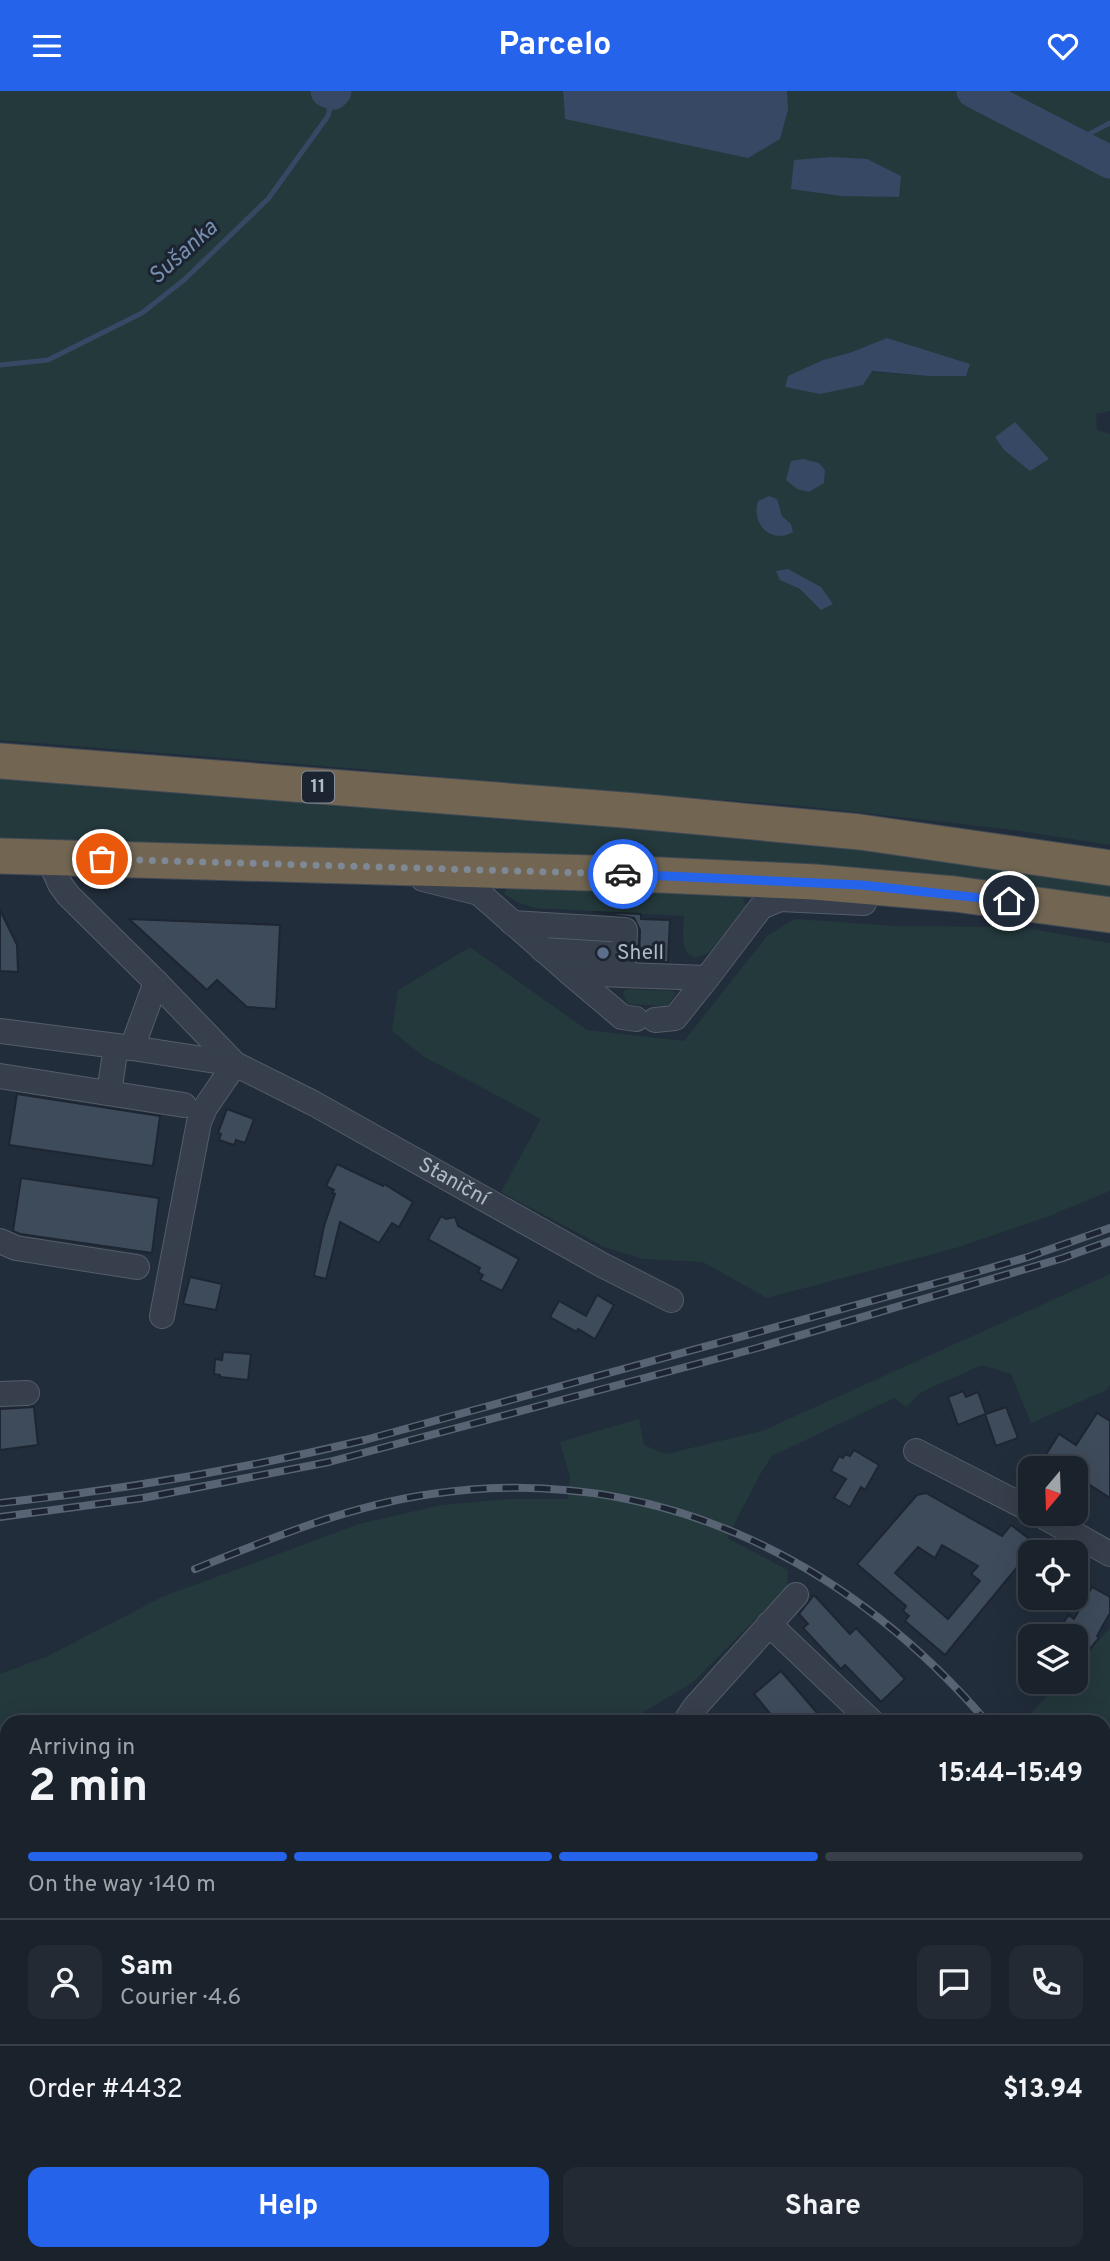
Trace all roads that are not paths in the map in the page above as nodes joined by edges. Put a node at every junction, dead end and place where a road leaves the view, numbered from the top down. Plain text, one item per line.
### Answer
1 (0, 761) edge
2 (0, 856) edge
3 (48, 857) junction
4 (372, 866) junction
5 (1110, 868) edge
6 (955, 894) junction
7 (1110, 915) edge
8 (512, 923) junction
9 (543, 950) junction
10 (624, 965) junction
11 (570, 974) junction
12 (707, 978) junction
13 (156, 982) junction
14 (0, 1031) edge
15 (124, 1047) junction
16 (235, 1064) junction
17 (0, 1076) edge
18 (109, 1093) junction
19 (184, 1105) dead end
20 (0, 1241) edge
21 (137, 1267) dead end
22 (671, 1300) dead end
23 (162, 1316) dead end
24 (27, 1393) dead end
25 (0, 1394) edge
26 (916, 1451) dead end
27 (1018, 1503) edge
28 (1060, 1526) edge
29 (1110, 1554) edge
30 (796, 1595) dead end
31 (769, 1624) junction
32 (690, 1715) edge
33 (865, 1715) edge

1 - 5 highway, 11
2 - 3 highway
3 - 4 highway
3 - 13 street, Staniční
4 - 6 highway
4 - 8 street
6 - 7 highway
6 - 12 street
8 - 9 street
8 - 10 street
9 - 10 street
9 - 11 street
10 - 11 street
10 - 12 street
11 - 12 street
13 - 15 street
13 - 16 street, Staniční
14 - 15 street, Staniční
15 - 16 street, Staniční
15 - 18 street
16 - 22 street, Staniční
16 - 23 street
17 - 18 street
18 - 19 street
20 - 21 street
24 - 25 street
26 - 27 street
28 - 29 street
30 - 31 street
31 - 32 street
31 - 33 street

